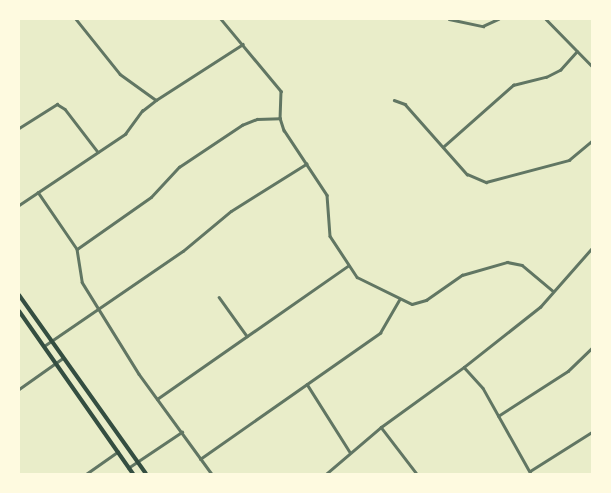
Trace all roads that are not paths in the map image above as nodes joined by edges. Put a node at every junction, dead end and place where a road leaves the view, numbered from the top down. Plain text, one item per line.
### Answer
1 (76, 19) edge
2 (221, 19) edge
3 (449, 19) edge
4 (498, 19) edge
5 (546, 19) edge
6 (243, 44) junction
7 (577, 51) junction
8 (592, 66) edge
9 (156, 100) junction
10 (394, 100) dead end
11 (280, 118) junction
12 (19, 128) edge
13 (592, 141) edge
14 (443, 147) junction
15 (98, 152) junction
16 (306, 164) junction
17 (38, 192) junction
18 (19, 205) edge
19 (592, 248) edge
20 (77, 249) junction
21 (348, 266) junction
22 (553, 291) junction
23 (19, 295) edge
24 (219, 297) dead end
25 (399, 300) junction
26 (100, 308) junction
27 (19, 311) edge
28 (247, 336) junction
29 (51, 341) junction
30 (44, 346) junction
31 (592, 348) edge
32 (63, 358) junction
33 (56, 364) junction
34 (464, 368) junction
35 (307, 384) junction
36 (19, 389) edge
37 (157, 399) junction
38 (498, 416) junction
39 (381, 427) junction
40 (182, 432) junction
41 (592, 432) edge
42 (118, 452) junction
43 (350, 452) junction
44 (200, 459) junction
45 (138, 462) junction
46 (128, 468) junction
47 (329, 470) junction
48 (531, 472) edge
49 (86, 474) edge
50 (133, 474) edge
51 (146, 474) edge
52 (212, 474) edge
53 (326, 474) edge
54 (333, 474) edge
55 (417, 474) edge

1 - 9 street
2 - 6 street
3 - 4 street
5 - 7 street
6 - 9 street
6 - 11 street
7 - 8 street
7 - 14 street
9 - 15 street
10 - 14 street
11 - 16 street
11 - 20 street
12 - 15 street
13 - 14 street
15 - 17 street
16 - 21 street
16 - 26 street
17 - 18 street
17 - 20 street
19 - 22 street
20 - 26 street
21 - 25 street
21 - 28 street
22 - 25 street
22 - 34 street
23 - 29 main road
24 - 28 street
25 - 35 street
26 - 29 street
26 - 37 street
27 - 30 main road
28 - 37 street
29 - 30 street
29 - 32 main road
30 - 33 main road
31 - 38 street
32 - 33 street
32 - 45 main road
33 - 36 street
33 - 42 main road
34 - 38 street
34 - 39 street
35 - 43 street
35 - 44 street
37 - 40 street
38 - 48 street
39 - 43 street
39 - 55 street
40 - 44 street
40 - 45 street
41 - 48 street
42 - 46 main road
42 - 49 street
43 - 47 street
44 - 52 street
45 - 46 street
45 - 51 main road
46 - 50 main road
47 - 53 street
47 - 54 street

